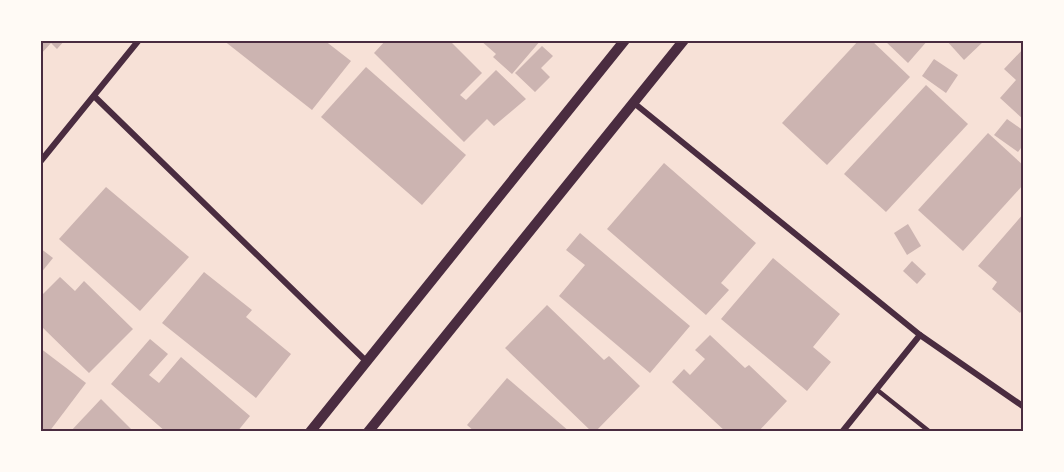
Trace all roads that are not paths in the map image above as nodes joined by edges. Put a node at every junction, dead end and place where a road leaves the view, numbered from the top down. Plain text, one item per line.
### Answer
1 (139, 40) edge
2 (625, 40) edge
3 (684, 40) edge
4 (94, 96) junction
5 (634, 103) junction
6 (40, 162) edge
7 (920, 335) junction
8 (368, 362) junction
9 (876, 389) junction
10 (1023, 407) edge
11 (310, 432) edge
12 (368, 432) edge
13 (842, 432) edge
14 (930, 432) edge

1 - 4 street
2 - 8 street
3 - 5 street
4 - 6 street
4 - 8 street
5 - 7 street
5 - 12 street
7 - 9 street
7 - 10 street
8 - 11 street
9 - 13 street
9 - 14 lane

